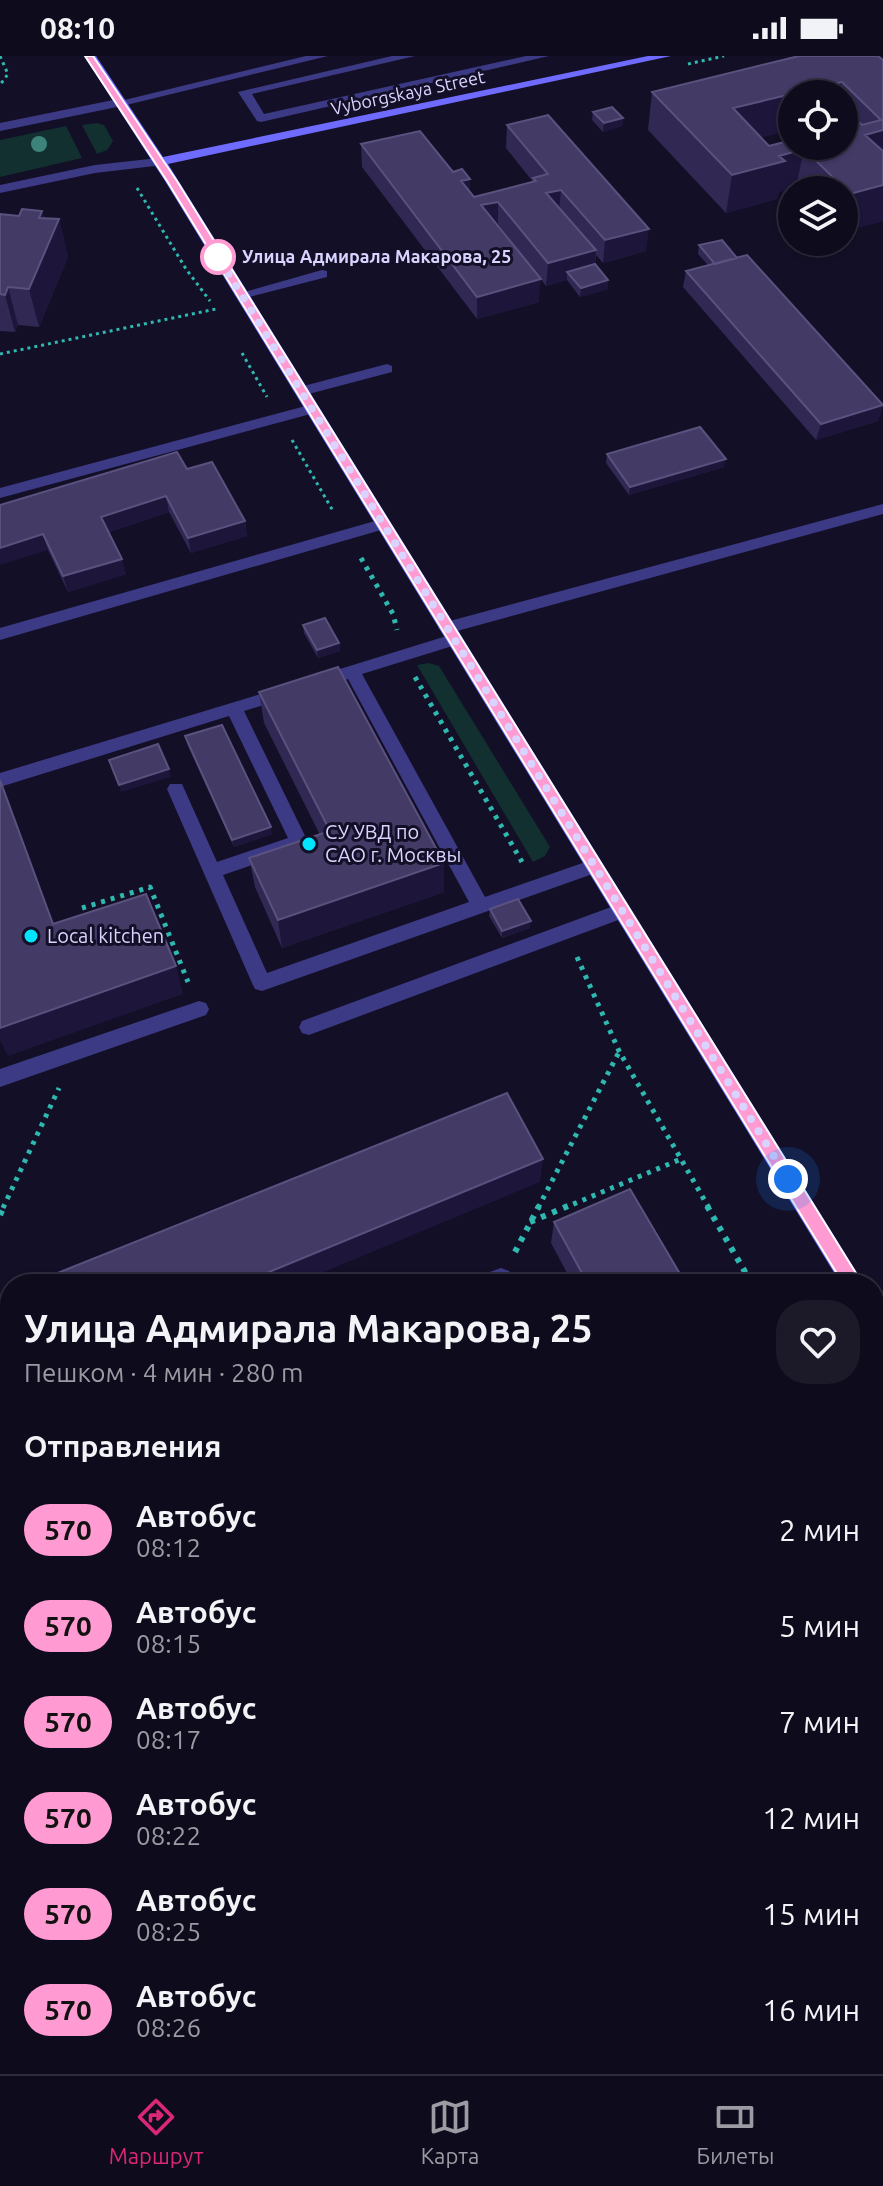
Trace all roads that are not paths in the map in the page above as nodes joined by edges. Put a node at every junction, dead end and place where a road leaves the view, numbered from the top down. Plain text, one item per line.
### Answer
1 (90, 56) edge
2 (322, 56) edge
3 (409, 56) edge
4 (543, 56) edge
5 (665, 56) edge
6 (421, 83) junction
7 (118, 103) junction
8 (438, 105) junction
9 (0, 127) edge
10 (158, 162) junction
11 (0, 189) edge
12 (322, 274) dead end
13 (241, 295) junction
14 (387, 369) dead end
15 (301, 391) junction
16 (313, 409) junction
17 (0, 493) edge
18 (883, 509) edge
19 (382, 524) junction
20 (0, 634) edge
21 (450, 634) junction
22 (352, 671) junction
23 (234, 708) junction
24 (0, 780) edge
25 (176, 789) dead end
26 (594, 866) junction
27 (212, 871) junction
28 (481, 906) junction
29 (622, 911) junction
30 (199, 1009) road end
31 (309, 1027) dead end
32 (0, 1078) edge
33 (847, 1274) edge

1 - 7 street
2 - 7 street
3 - 6 street
4 - 6 street
5 - 8 street, Vyborgskaya Street
6 - 8 street
7 - 9 street
7 - 10 street
8 - 10 street, Vyborgskaya Street
10 - 11 street
10 - 13 street
12 - 13 street
13 - 15 street
14 - 15 street
15 - 16 street
16 - 17 street
16 - 19 street
18 - 21 street
19 - 20 street
19 - 21 street
21 - 22 street
21 - 26 street
22 - 23 street
22 - 28 street
23 - 24 street
23 - 27 street
25 - 27 street
26 - 28 street
26 - 29 street
27 - 28 street
29 - 31 street
29 - 33 street
30 - 32 street

